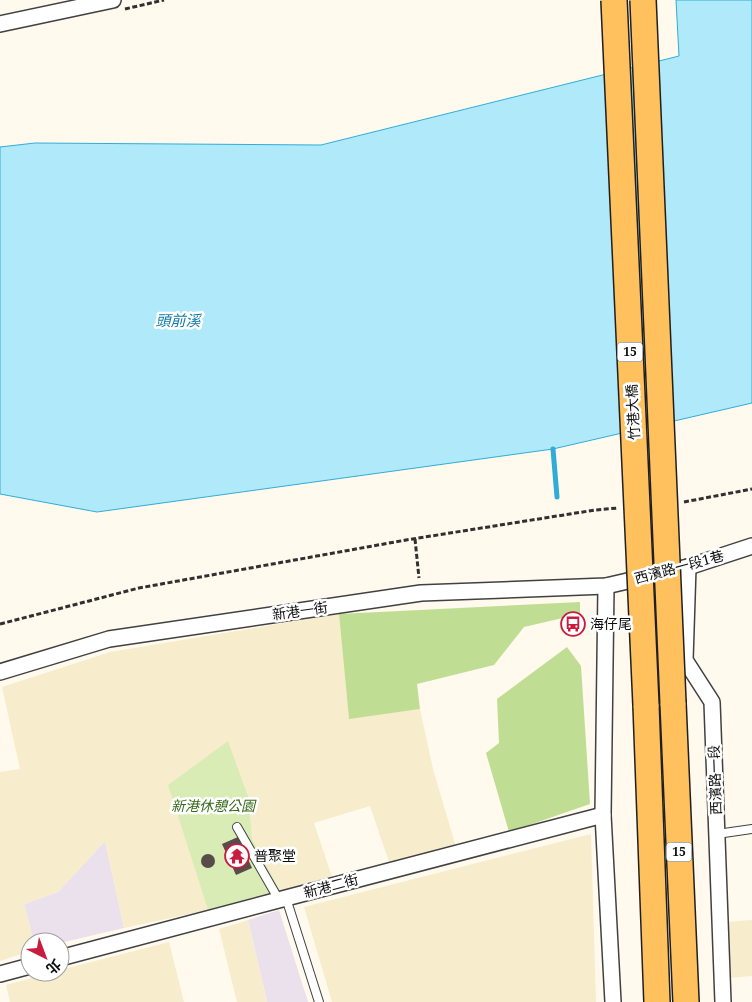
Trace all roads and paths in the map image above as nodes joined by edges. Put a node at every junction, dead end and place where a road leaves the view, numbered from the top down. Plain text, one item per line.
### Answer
1 (113, 0) edge
2 (614, 0) edge
3 (643, 0) edge
4 (0, 24) edge
5 (752, 489) edge
6 (678, 503) dead end
7 (623, 508) dead end
8 (415, 538) junction
9 (752, 546) edge
10 (688, 567) junction
11 (606, 586) junction
12 (420, 593) junction
13 (0, 624) edge
14 (0, 672) edge
15 (603, 815) junction
16 (237, 826) dead end
17 (752, 829) edge
18 (717, 834) junction
19 (283, 899) junction
20 (70, 955) edge
21 (20, 969) edge
22 (0, 974) edge
23 (319, 1002) edge
24 (614, 1002) edge
25 (657, 1002) edge
26 (686, 1002) edge
27 (724, 1002) edge

1 - 4 street
2 - 25 main road, 竹港大橋 / 15, bridge
3 - 26 main road, 竹港大橋 / 15, bridge
5 - 6 path
7 - 8 path
8 - 12 path
8 - 13 path
9 - 10 street, 西濱路一段1巷
10 - 11 street, 西濱路一段1巷
10 - 18 street, 西濱路一段
11 - 12 street, 新港一街
11 - 15 street
12 - 14 street, 新港一街
15 - 19 street, 新港二街
15 - 24 street
16 - 19 lane
17 - 18 lane
18 - 27 street, 西濱路一段
19 - 20 street, 新港二街
19 - 23 lane
21 - 22 street

